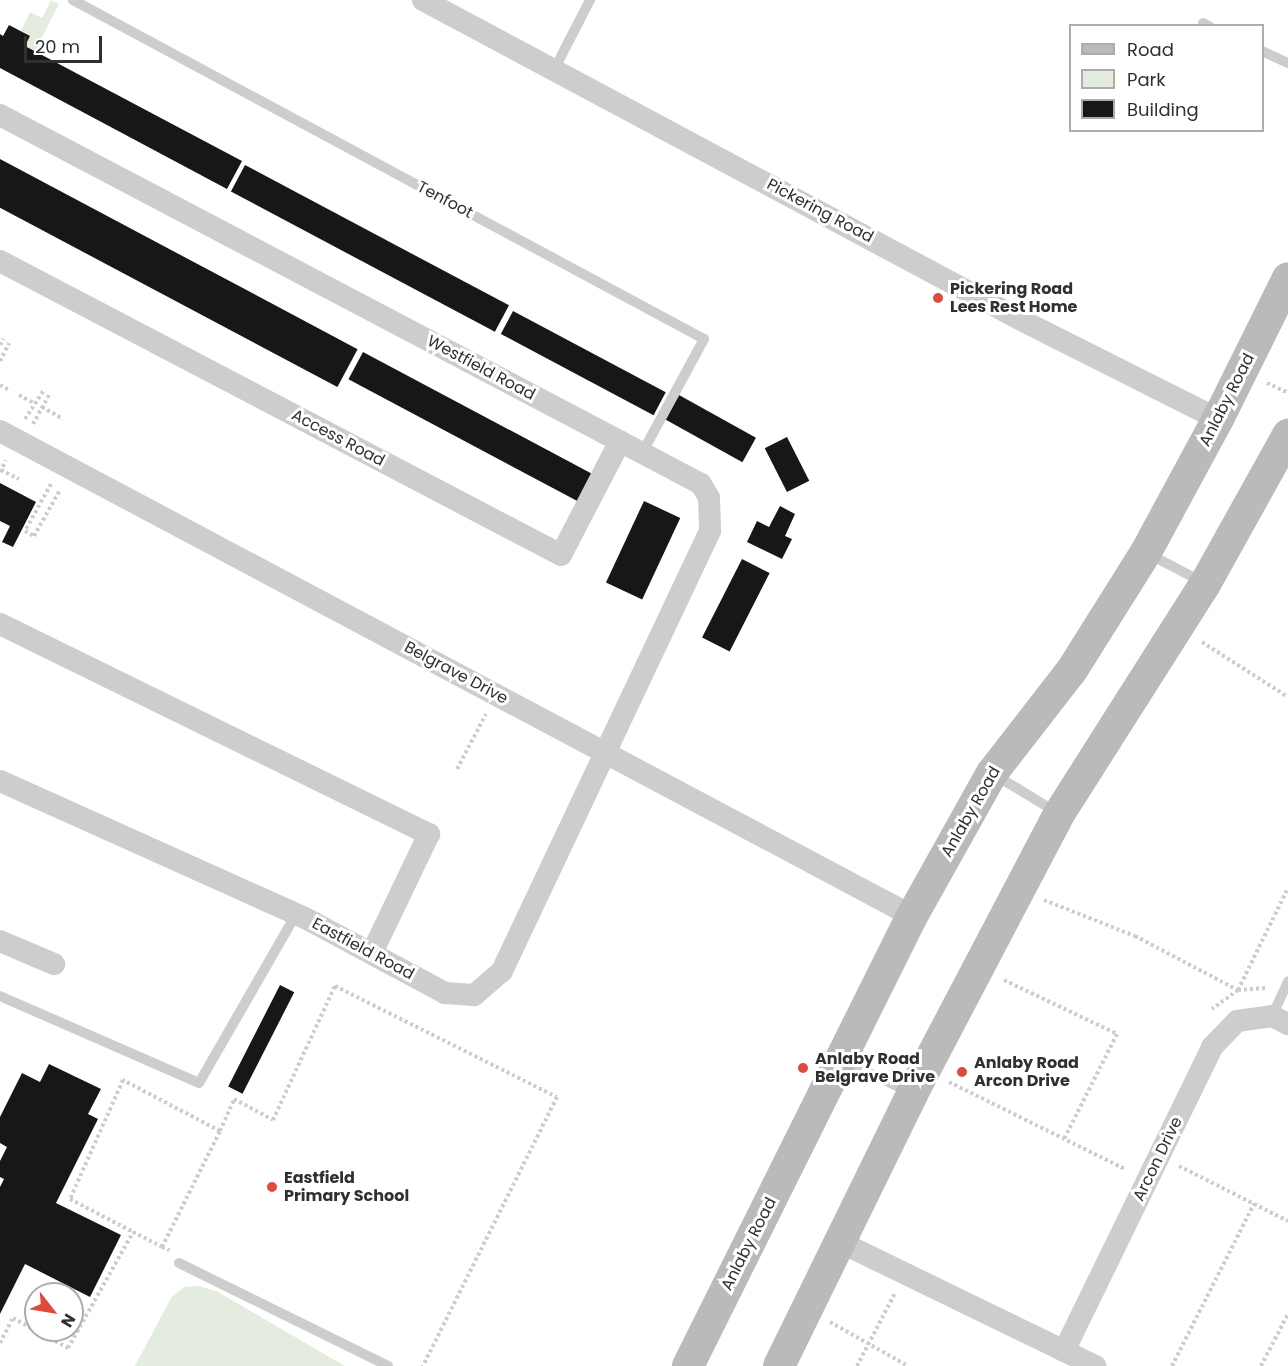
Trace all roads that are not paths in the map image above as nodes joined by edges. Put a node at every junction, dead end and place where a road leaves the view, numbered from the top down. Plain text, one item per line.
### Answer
1 (73, 0) edge
2 (423, 0) edge
3 (590, 0) edge
4 (1264, 51) edge
5 (1288, 63) edge
6 (554, 70) junction
7 (0, 115) edge
8 (0, 261) edge
9 (1285, 292) edge
10 (1218, 419) junction
11 (0, 431) edge
12 (1288, 435) edge
13 (620, 441) junction
14 (642, 453) junction
15 (1146, 552) junction
16 (1205, 584) junction
17 (0, 624) edge
18 (607, 754) junction
19 (992, 773) junction
20 (0, 781) edge
21 (1059, 814) junction
22 (296, 914) junction
23 (912, 916) junction
24 (0, 940) edge
25 (372, 953) junction
26 (54, 964) dead end
27 (1286, 987) edge
28 (0, 996) edge
29 (1280, 1020) edge
30 (842, 1060) junction
31 (929, 1082) junction
32 (840, 1242) junction
33 (179, 1263) dead end
34 (1064, 1351) junction
35 (388, 1366) edge
36 (688, 1366) edge
37 (779, 1366) edge
38 (1095, 1366) edge

1 - 14 lane, Tenfoot
2 - 6 street, Pickering Road
3 - 6 lane
4 - 5 lane
6 - 10 street, Pickering Road
7 - 13 street, Westfield Road
8 - 13 street, Access Road
9 - 10 main road, Anlaby Road
10 - 15 main road, Anlaby Road
11 - 18 street, Belgrave Drive
12 - 16 main road
13 - 14 street, Westfield Road
14 - 18 street, Westfield Road
15 - 16 lane
15 - 19 main road, Anlaby Road
16 - 21 main road
17 - 25 street
18 - 23 street, Belgrave Drive
18 - 25 street, Eastfield Road
19 - 21 lane
19 - 23 main road, Anlaby Road
20 - 22 street, Eastfield Road
21 - 31 main road
22 - 25 street, Eastfield Road
22 - 28 lane
23 - 30 main road, Anlaby Road
24 - 26 street
27 - 29 lane
29 - 34 street, Arcon Drive
30 - 31 lane
30 - 36 main road, Anlaby Road
31 - 32 main road
32 - 34 street
32 - 37 main road
33 - 35 lane
34 - 38 street

